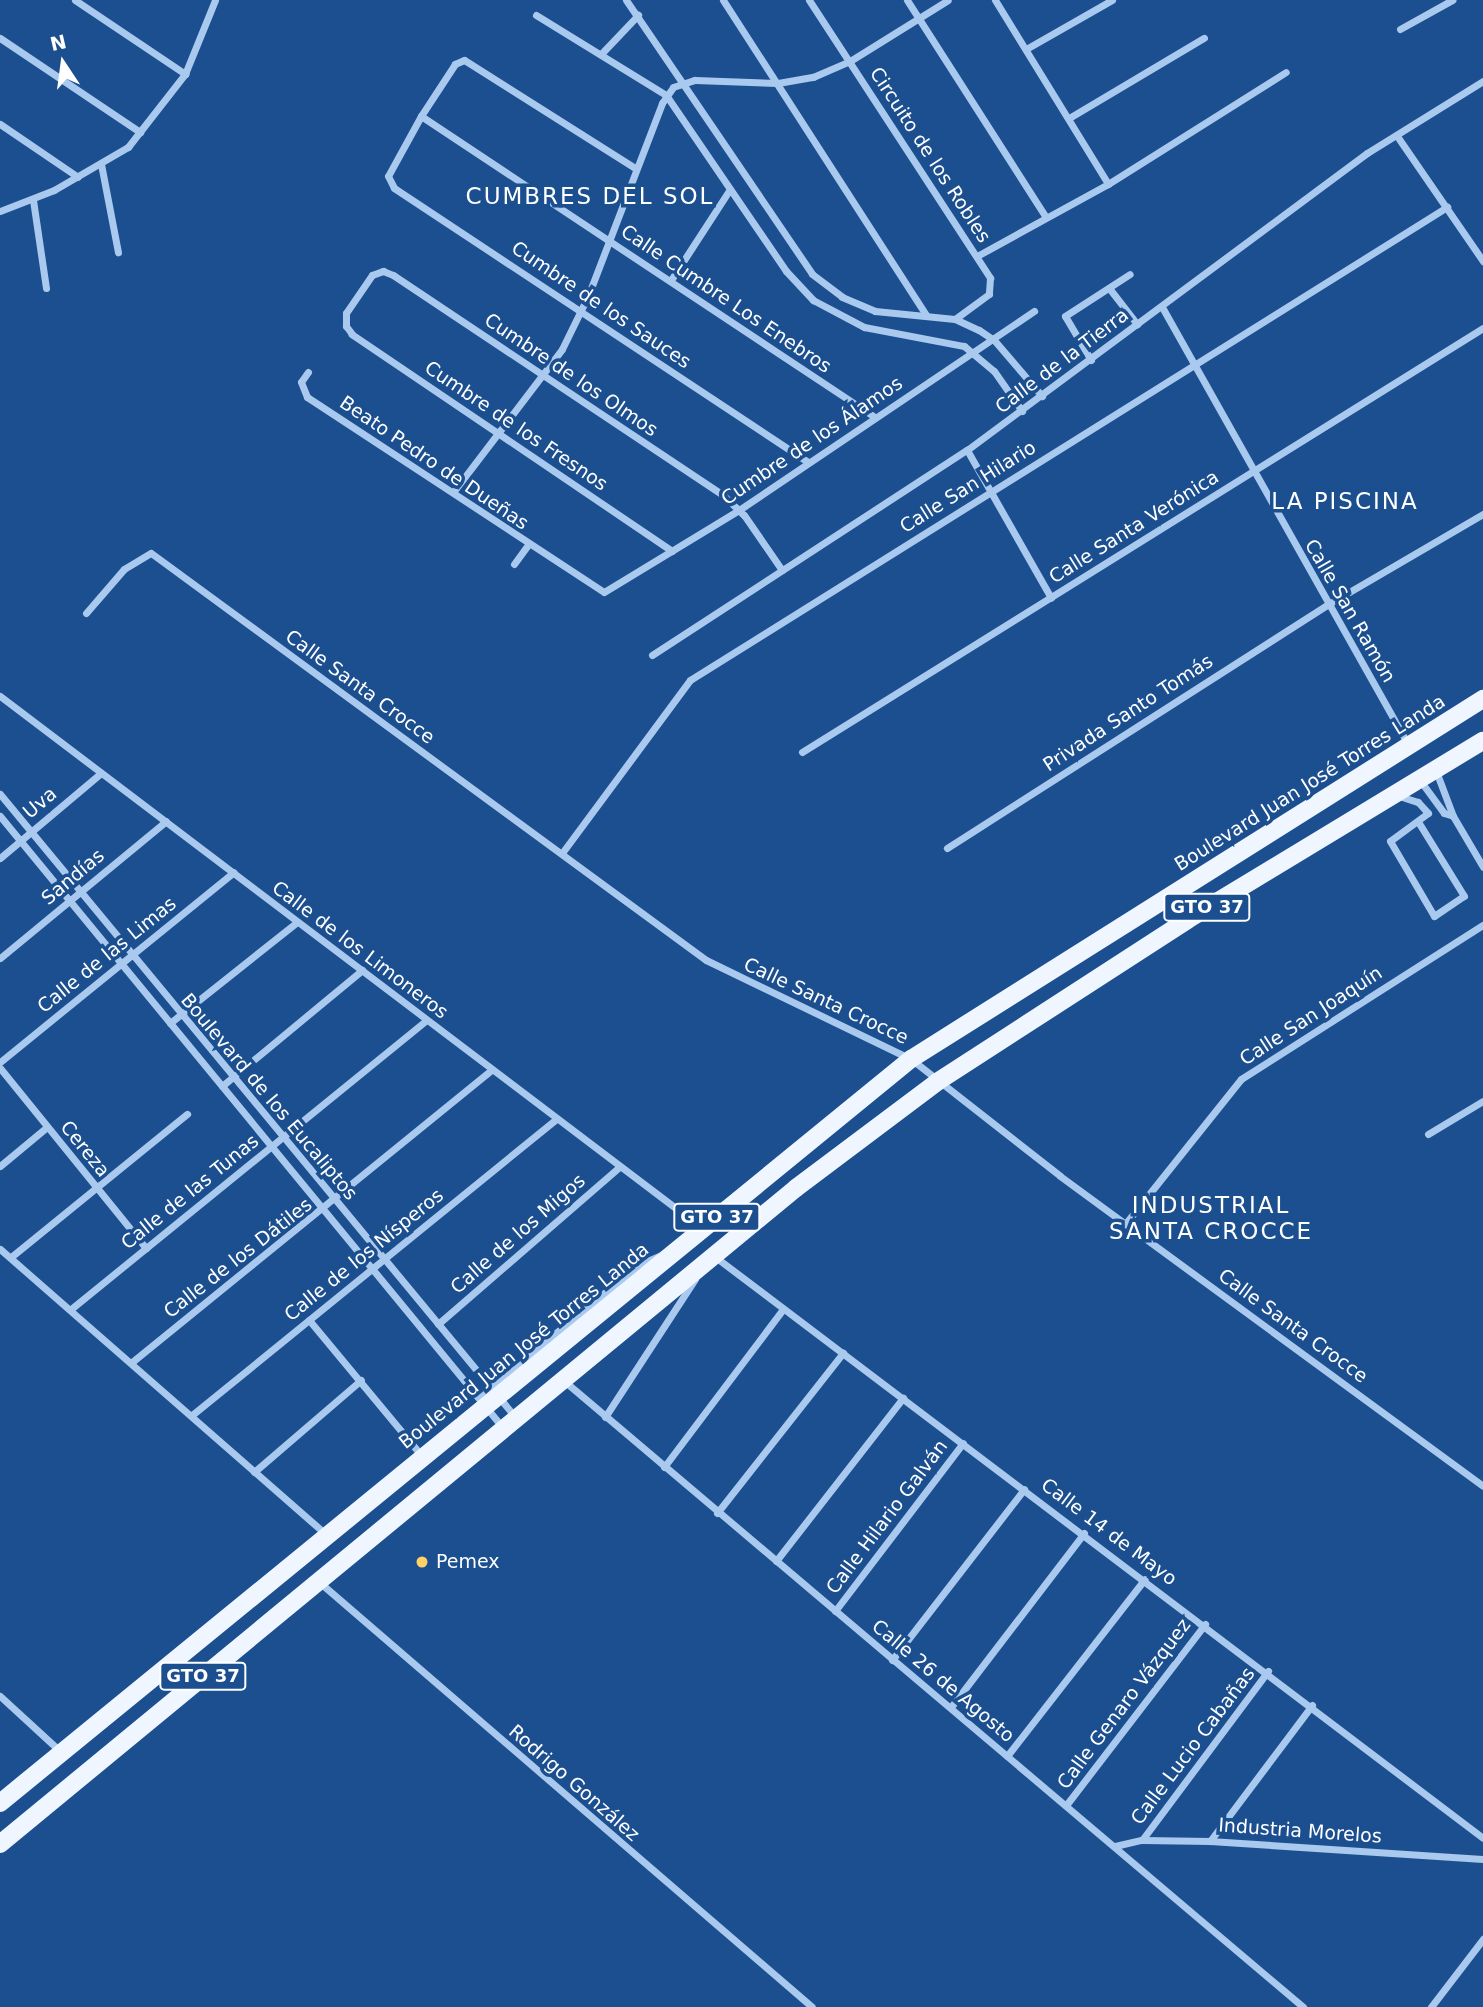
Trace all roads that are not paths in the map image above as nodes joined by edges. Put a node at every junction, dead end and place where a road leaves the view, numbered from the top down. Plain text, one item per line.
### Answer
1 (75, 0) edge
2 (626, 0) edge
3 (723, 0) edge
4 (809, 0) edge
5 (907, 0) edge
6 (948, 0) edge
7 (995, 0) edge
8 (1112, 0) edge
9 (1452, 0) edge
10 (212, 2) edge
11 (536, 15) dead end
12 (638, 15) junction
13 (918, 18) junction
14 (1400, 29) dead end
15 (0, 38) edge
16 (1204, 38) dead end
17 (1026, 49) junction
18 (601, 54) junction
19 (850, 61) junction
20 (1286, 72) dead end
21 (186, 74) junction
22 (684, 81) junction
23 (1483, 81) edge
24 (778, 83) junction
25 (666, 95) junction
26 (421, 116) junction
27 (1069, 118) junction
28 (0, 124) edge
29 (140, 132) junction
30 (1397, 136) junction
31 (101, 164) junction
32 (635, 168) junction
33 (78, 177) junction
34 (1108, 184) junction
35 (730, 189) junction
36 (33, 200) junction
37 (1447, 207) junction
38 (0, 211) edge
39 (1046, 217) junction
40 (609, 239) junction
41 (1483, 244) edge
42 (1475, 249) junction
43 (118, 252) dead end
44 (977, 256) junction
45 (1483, 261) edge
46 (1130, 274) dead end
47 (671, 280) junction
48 (46, 288) dead end
49 (1109, 288) junction
50 (1163, 307) junction
51 (581, 310) junction
52 (1034, 311) dead end
53 (926, 315) junction
54 (955, 319) junction
55 (1137, 324) junction
56 (346, 326) joint
57 (1483, 328) edge
58 (994, 340) junction
59 (975, 354) junction
60 (1091, 360) junction
61 (1194, 366) junction
62 (308, 372) dead end
63 (545, 376) junction
64 (1042, 396) junction
65 (1022, 411) junction
66 (873, 416) junction
67 (498, 433) junction
68 (967, 450) junction
69 (808, 462) junction
70 (1252, 470) junction
71 (454, 491) junction
72 (990, 491) junction
73 (739, 510) junction
74 (1483, 514) edge
75 (528, 545) junction
76 (672, 551) junction
77 (514, 564) dead end
78 (782, 570) junction
79 (604, 592) joint
80 (1051, 598) junction
81 (1327, 605) junction
82 (86, 612) dead end
83 (652, 655) dead end
84 (0, 696) edge
85 (1483, 699) edge
86 (1483, 741) edge
87 (1409, 746) junction
88 (802, 752) dead end
89 (1435, 769) junction
90 (101, 773) junction
91 (1419, 778) junction
92 (0, 794) edge
93 (1392, 794) junction
94 (0, 816) edge
95 (1453, 816) junction
96 (166, 821) junction
97 (1419, 822) junction
98 (31, 832) junction
99 (20, 841) junction
100 (947, 848) dead end
101 (562, 853) junction
102 (0, 858) edge
103 (1483, 867) edge
104 (234, 872) junction
105 (80, 892) junction
106 (70, 900) junction
107 (298, 922) junction
108 (1483, 925) edge
109 (132, 955) junction
110 (0, 958) edge
111 (121, 964) junction
112 (362, 970) junction
113 (181, 1015) junction
114 (426, 1020) junction
115 (170, 1023) junction
116 (911, 1059) junction
117 (0, 1062) edge
118 (0, 1068) edge
119 (491, 1070) junction
120 (232, 1077) junction
121 (937, 1082) junction
122 (222, 1086) junction
123 (1483, 1101) edge
124 (187, 1114) dead end
125 (556, 1119) junction
126 (47, 1127) junction
127 (1428, 1134) dead end
128 (282, 1138) junction
129 (271, 1147) junction
130 (0, 1166) edge
131 (619, 1167) junction
132 (95, 1187) junction
133 (334, 1201) junction
134 (324, 1210) junction
135 (1126, 1223) junction
136 (702, 1228) junction
137 (146, 1248) junction
138 (0, 1249) edge
139 (11, 1257) junction
140 (710, 1258) junction
141 (383, 1260) junction
142 (373, 1269) junction
143 (71, 1309) junction
144 (783, 1309) junction
145 (309, 1320) junction
146 (438, 1324) junction
147 (843, 1353) junction
148 (132, 1362) junction
149 (361, 1380) junction
150 (563, 1380) junction
151 (488, 1397) junction
152 (903, 1398) junction
153 (192, 1415) junction
154 (605, 1417) junction
155 (510, 1423) junction
156 (963, 1443) junction
157 (422, 1456) junction
158 (664, 1467) junction
159 (254, 1472) junction
160 (1483, 1486) edge
161 (1024, 1489) junction
162 (717, 1513) junction
163 (1084, 1533) junction
164 (327, 1534) junction
165 (776, 1561) junction
166 (1145, 1578) junction
167 (318, 1581) junction
168 (835, 1611) junction
169 (1205, 1624) junction
170 (892, 1660) junction
171 (1268, 1671) junction
172 (0, 1696) edge
173 (1312, 1705) junction
174 (951, 1707) junction
175 (62, 1753) junction
176 (1007, 1756) junction
177 (0, 1803) edge
178 (1067, 1804) junction
179 (1483, 1838) edge
180 (1142, 1840) junction
181 (1210, 1841) junction
182 (0, 1844) edge
183 (1115, 1846) junction
184 (1483, 1859) edge
185 (1483, 1940) edge
186 (812, 2007) edge
187 (1303, 2007) edge
188 (1431, 2007) edge

1 - 21 street
2 - 12 street
3 - 24 street
4 - 19 street, Circuito de los Robles
5 - 13 street
6 - 13 street
7 - 17 street
8 - 17 street
9 - 14 street
10 - 21 street
11 - 18 street
12 - 18 street
12 - 22 street
13 - 19 street
13 - 39 street
15 - 29 street
16 - 27 street
17 - 27 street
18 - 25 street
19 - 24 street
19 - 44 street, Circuito de los Robles
20 - 34 street
21 - 29 street
22 - 24 street
22 - 25 street
22 - 53 street
23 - 30 street, Calle de la Tierra
24 - 53 street
25 - 32 street
25 - 35 street
26 - 32 street
26 - 40 street, Calle Cumbre Los Enebros
26 - 51 street, Cumbre de los Sauces
27 - 34 street
28 - 33 street
29 - 31 street
30 - 37 street
30 - 50 street, Calle de la Tierra
31 - 33 street
31 - 43 street
32 - 40 street
33 - 36 street
34 - 39 street
35 - 47 street
35 - 59 street
36 - 38 street
36 - 48 street
37 - 42 street
37 - 61 street, Calle San Hilario
39 - 44 street
40 - 47 street, Calle Cumbre Los Enebros
40 - 51 street
41 - 42 street
42 - 45 street
44 - 54 street, Circuito de los Robles
46 - 49 street
47 - 66 street, Calle Cumbre Los Enebros
49 - 55 street
49 - 60 street
50 - 55 street, Calle de la Tierra
50 - 61 street, Calle San Ramón
51 - 63 street
51 - 69 street, Cumbre de los Sauces
52 - 58 street, Cumbre de los Álamos
53 - 54 street
54 - 58 street
55 - 60 street, Calle de la Tierra
56 - 63 street, Cumbre de los Olmos
56 - 67 street, Cumbre de los Fresnos
57 - 70 street, Calle Santa Verónica
58 - 59 street, Cumbre de los Álamos
58 - 64 street
59 - 65 street
59 - 66 street, Cumbre de los Álamos
60 - 64 street, Calle de la Tierra
61 - 70 street, Calle San Ramón
61 - 72 street, Calle San Hilario
62 - 71 street, Beato Pedro de Dueñas
63 - 67 street
63 - 73 street, Cumbre de los Olmos
64 - 65 street, Calle de la Tierra
65 - 68 street, Calle de la Tierra
66 - 69 street, Cumbre de los Álamos
67 - 71 street
67 - 76 street, Cumbre de los Fresnos
68 - 72 street
68 - 78 street, Calle de la Tierra
69 - 73 street, Cumbre de los Álamos
70 - 80 street, Calle Santa Verónica
70 - 81 street, Calle San Ramón
71 - 75 street, Beato Pedro de Dueñas
72 - 80 street
72 - 101 street, Calle San Hilario
73 - 76 street, Cumbre de los Álamos
73 - 78 street, Cumbre de los Olmos
74 - 81 street, Privada Santo Tomás
75 - 77 street
75 - 79 street, Beato Pedro de Dueñas
76 - 79 street, Cumbre de los Álamos
78 - 83 street, Calle de la Tierra
80 - 88 street, Calle Santa Verónica
81 - 87 street, Calle San Ramón
81 - 100 street, Privada Santo Tomás
82 - 101 street, Calle Santa Crocce
84 - 90 street, Calle de los Limoneros
85 - 87 main road, Boulevard Juan José Torres Landa / GTO 37
86 - 89 main road, GTO 37
87 - 116 main road, Boulevard Juan José Torres Landa / GTO 37
89 - 91 main road, GTO 37
89 - 95 street
90 - 96 street, Calle de los Limoneros
90 - 98 street, Uva
91 - 93 main road, GTO 37
91 - 95 street
92 - 98 street, Boulevard de los Eucaliptos
93 - 97 street
93 - 121 main road, GTO 37
94 - 99 street, Boulevard de los Eucaliptos
95 - 103 street
96 - 104 street, Calle de los Limoneros
96 - 105 street, Sandías
97 - 97 street
98 - 99 street, Uva
98 - 105 street, Boulevard de los Eucaliptos
99 - 102 street, Uva
99 - 106 street, Boulevard de los Eucaliptos
101 - 116 street, Calle Santa Crocce
104 - 107 street, Calle de los Limoneros
104 - 109 street, Calle de las Limas
105 - 106 street, Sandías
105 - 109 street, Boulevard de los Eucaliptos
106 - 110 street, Sandías
106 - 111 street, Boulevard de los Eucaliptos
107 - 112 street, Calle de los Limoneros
107 - 113 street
108 - 135 street, Calle San Joaquín
109 - 111 street, Calle de las Limas
109 - 113 street, Boulevard de los Eucaliptos
111 - 115 street, Boulevard de los Eucaliptos
111 - 117 street, Calle de las Limas
112 - 114 street, Calle de los Limoneros
112 - 120 street
113 - 115 street
113 - 120 street, Boulevard de los Eucaliptos
114 - 119 street, Calle de los Limoneros
114 - 128 street, Calle de las Tunas
115 - 122 street, Boulevard de los Eucaliptos
116 - 121 street, Calle Santa Crocce
116 - 136 main road, Boulevard Juan José Torres Landa / GTO 37
118 - 126 street, Cereza
119 - 125 street, Calle de los Limoneros
119 - 133 street, Calle de los Dátiles
120 - 122 street
120 - 128 street, Boulevard de los Eucaliptos
121 - 135 street, Calle Santa Crocce
121 - 140 main road, GTO 37
122 - 129 street, Boulevard de los Eucaliptos
123 - 127 street
124 - 132 street
125 - 131 street, Calle de los Limoneros
125 - 141 street, Calle de los Nísperos
126 - 130 street
126 - 132 street, Cereza
128 - 129 street, Calle de las Tunas
128 - 133 street, Boulevard de los Eucaliptos
129 - 134 street, Boulevard de los Eucaliptos
129 - 137 street, Calle de las Tunas
131 - 136 street, Calle de los Limoneros
131 - 146 street, Calle de los Migos
132 - 137 street, Cereza
132 - 139 street
133 - 134 street, Calle de los Dátiles
133 - 141 street, Boulevard de los Eucaliptos
134 - 142 street, Boulevard de los Eucaliptos
134 - 148 street, Calle de los Dátiles
135 - 160 street, Calle Santa Crocce
136 - 151 main road, Boulevard Juan José Torres Landa / GTO 37
137 - 143 street, Calle de las Tunas
138 - 139 street
139 - 143 street
140 - 144 street, Calle 14 de Mayo
140 - 150 main road, GTO 37
140 - 154 street
141 - 142 street, Calle de los Nísperos
141 - 146 street, Boulevard de los Eucaliptos
142 - 145 street, Calle de los Nísperos
142 - 151 street, Boulevard de los Eucaliptos
143 - 148 street
144 - 147 street, Calle 14 de Mayo
144 - 158 street
145 - 149 street
145 - 153 street, Calle de los Nísperos
146 - 151 street, Boulevard de los Eucaliptos
147 - 152 street, Calle 14 de Mayo
147 - 162 street
148 - 153 street
149 - 157 street
149 - 159 street
150 - 154 street, Calle 26 de Agosto
150 - 155 main road, GTO 37
151 - 155 street, Boulevard de los Eucaliptos
151 - 155 street, Boulevard de los Eucaliptos
151 - 157 main road, Boulevard Juan José Torres Landa / GTO 37
152 - 156 street, Calle 14 de Mayo
152 - 165 street
153 - 159 street
154 - 158 street, Calle 26 de Agosto
155 - 167 main road, GTO 37
156 - 161 street, Calle 14 de Mayo
156 - 168 street, Calle Hilario Galván
157 - 164 main road, Boulevard Juan José Torres Landa / GTO 37
158 - 162 street, Calle 26 de Agosto
159 - 164 street
161 - 163 street, Calle 14 de Mayo
161 - 170 street
162 - 165 street, Calle 26 de Agosto
163 - 166 street, Calle 14 de Mayo
163 - 174 street
164 - 175 main road, Boulevard Juan José Torres Landa / GTO 37
165 - 168 street, Calle 26 de Agosto
166 - 169 street, Calle 14 de Mayo
166 - 176 street
167 - 182 main road, GTO 37
167 - 186 street, Rodrigo González
168 - 170 street, Calle 26 de Agosto
169 - 171 street, Calle 14 de Mayo
169 - 178 street, Calle Genaro Vázquez
170 - 174 street, Calle 26 de Agosto
171 - 173 street, Calle 14 de Mayo
171 - 180 street, Calle Lucio Cabañas
172 - 175 street
173 - 179 street, Calle 14 de Mayo
173 - 181 street
174 - 176 street, Calle 26 de Agosto
175 - 177 main road, Boulevard Juan José Torres Landa / GTO 37
176 - 178 street, Calle 26 de Agosto
178 - 183 street, Calle 26 de Agosto
180 - 181 street, Industria Morelos
180 - 183 street, Industria Morelos
181 - 184 street, Industria Morelos
183 - 187 street, Calle 26 de Agosto
185 - 188 street

